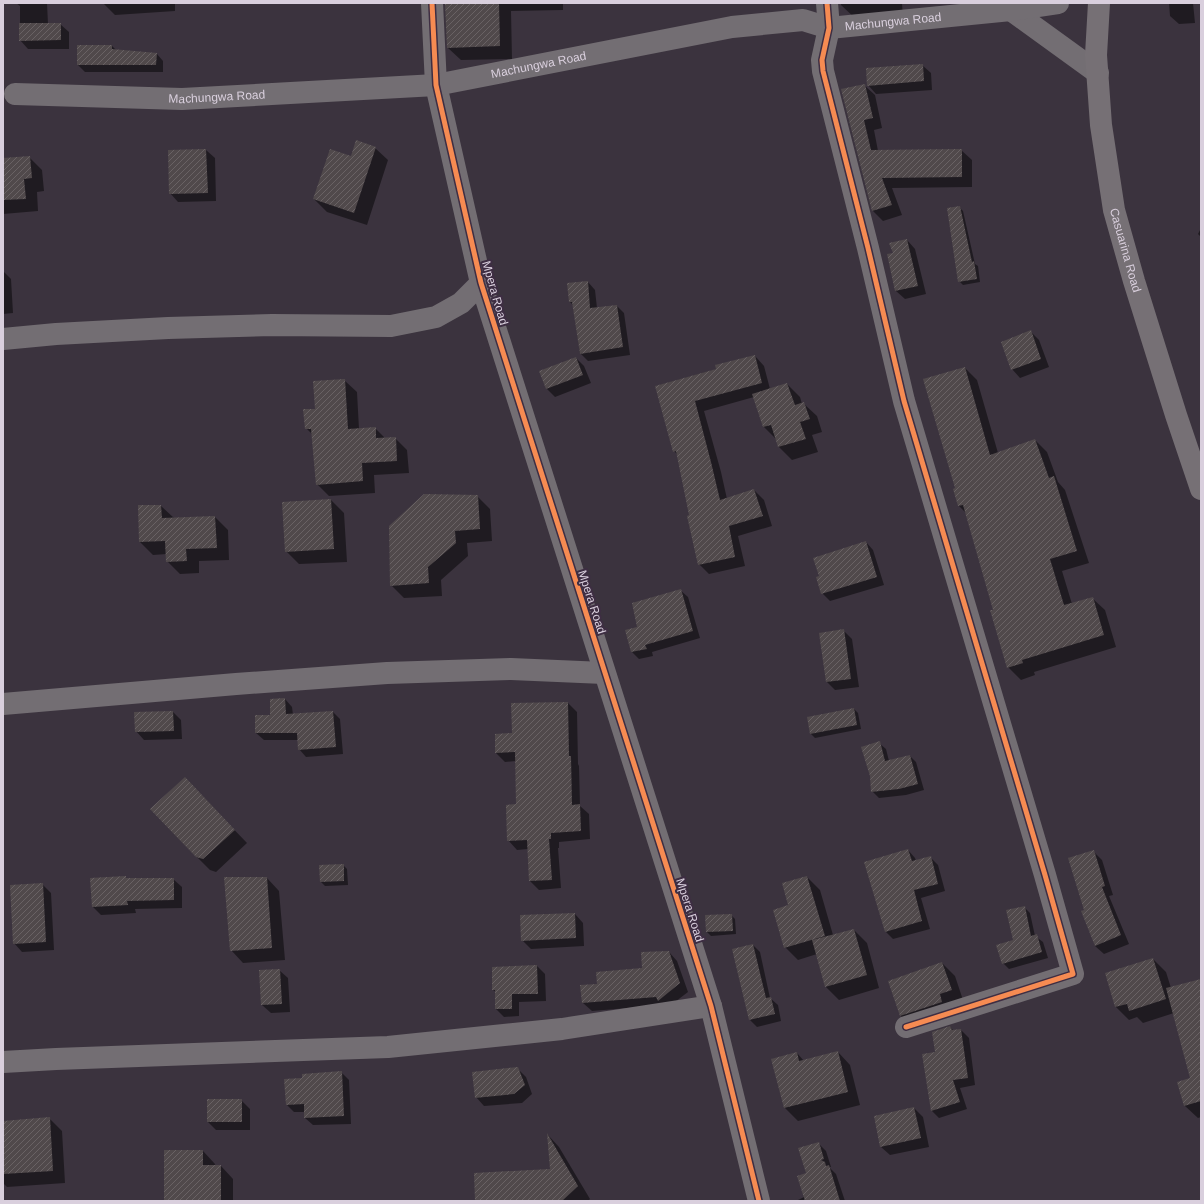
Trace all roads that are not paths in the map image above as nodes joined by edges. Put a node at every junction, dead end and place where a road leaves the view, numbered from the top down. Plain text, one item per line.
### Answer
1 (432, 3) edge
2 (827, 3) edge
3 (1058, 3) edge
4 (1099, 3) edge
5 (1011, 10) junction
6 (828, 28) junction
7 (1098, 73) junction
8 (436, 85) junction
9 (15, 94) dead end
10 (481, 283) junction
11 (3, 339) edge
12 (1201, 489) edge
13 (604, 673) junction
14 (3, 704) edge
15 (711, 1006) junction
16 (906, 1027) dead end
17 (3, 1062) edge
18 (759, 1201) edge

1 - 8 street, Mpera Road
2 - 6 street
3 - 5 street, Machungwa Road
4 - 7 street, Casuarina Road
5 - 6 street, Machungwa Road
5 - 7 street
6 - 8 street, Machungwa Road
6 - 16 street
7 - 12 street, Casuarina Road
8 - 9 street, Machungwa Road
8 - 10 street, Mpera Road
10 - 11 street
10 - 13 street, Mpera Road
13 - 14 street
13 - 15 street, Mpera Road
15 - 17 street
15 - 18 street, Mpera Road

